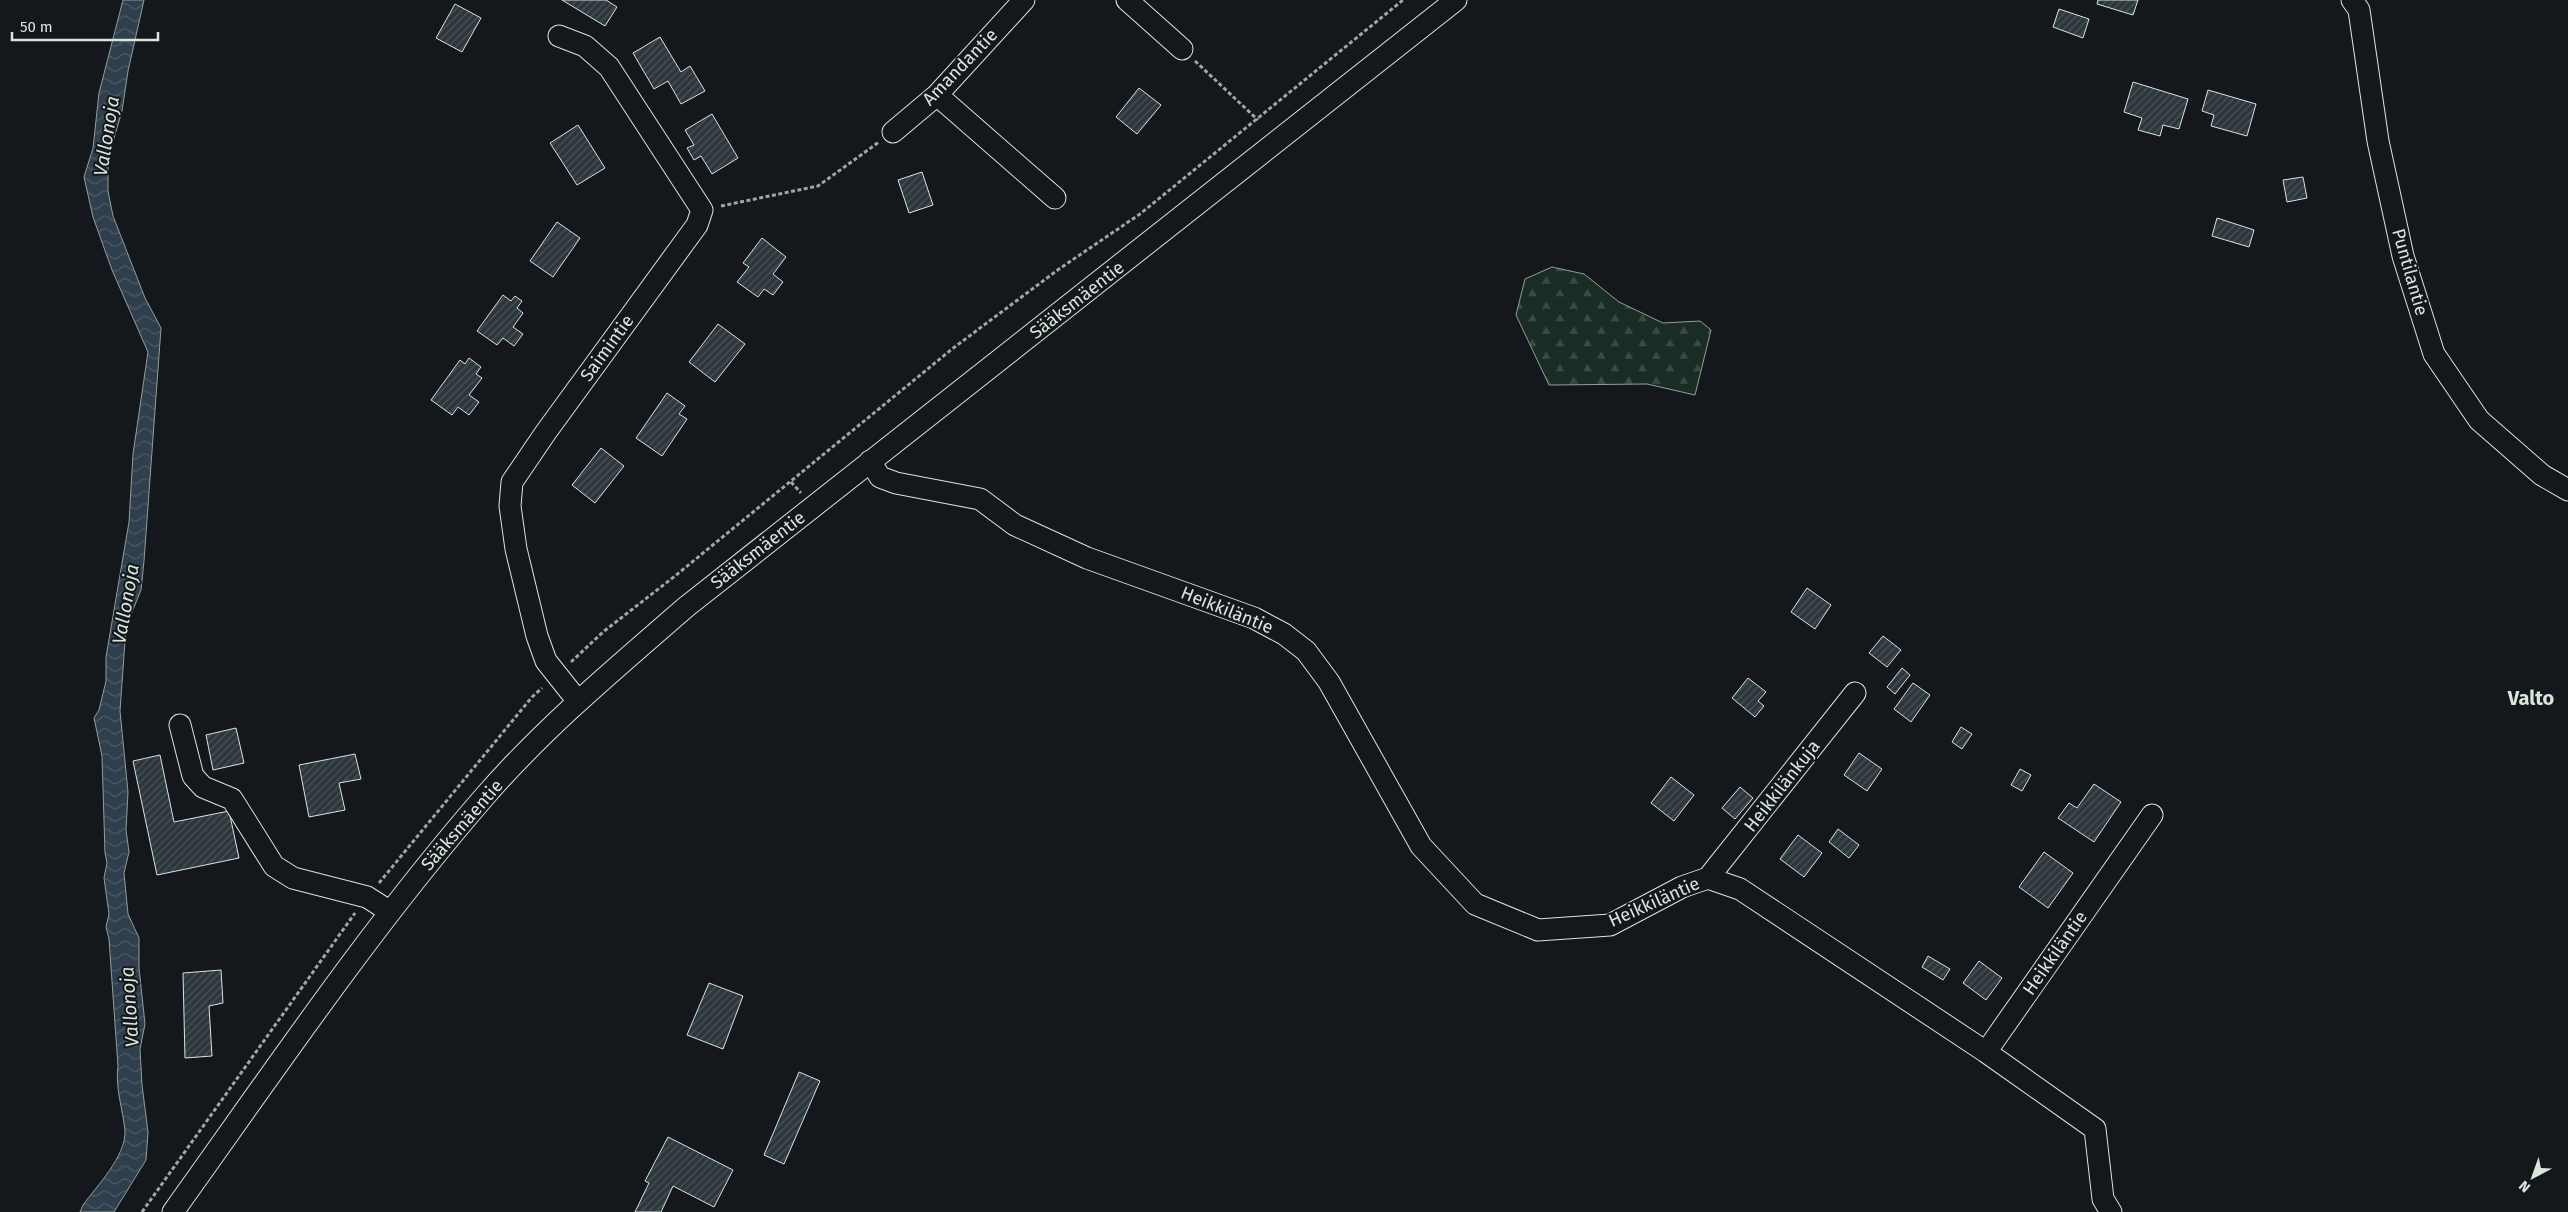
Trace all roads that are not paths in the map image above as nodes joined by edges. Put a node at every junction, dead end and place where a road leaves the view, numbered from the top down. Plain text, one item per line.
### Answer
1 (1024, 0) edge
2 (1127, 0) edge
3 (1456, 0) edge
4 (2360, 3) edge
5 (559, 36) dead end
6 (1182, 49) road end
7 (936, 95) junction
8 (894, 132) road end
9 (1055, 198) dead end
10 (870, 461) junction
11 (2568, 490) edge
12 (1855, 693) dead end
13 (577, 700) junction
14 (180, 725) dead end
15 (2152, 815) dead end
16 (1708, 878) junction
17 (389, 911) junction
18 (1986, 1052) junction
19 (173, 1212) edge
20 (2111, 1212) edge

1 - 7 street, Amandantie
2 - 6 street
3 - 10 street, Sääksmäentie
4 - 11 street, Puntilantie
5 - 13 street, Saimintie
7 - 8 street, Amandantie
7 - 9 street
10 - 13 street, Sääksmäentie
10 - 16 street, Heikkiläntie
12 - 16 street, Heikkilänkuja
13 - 17 street, Sääksmäentie
14 - 17 street
15 - 18 street, Heikkiläntie
16 - 18 street, Heikkiläntie
17 - 19 street, Sääksmäentie
18 - 20 street

